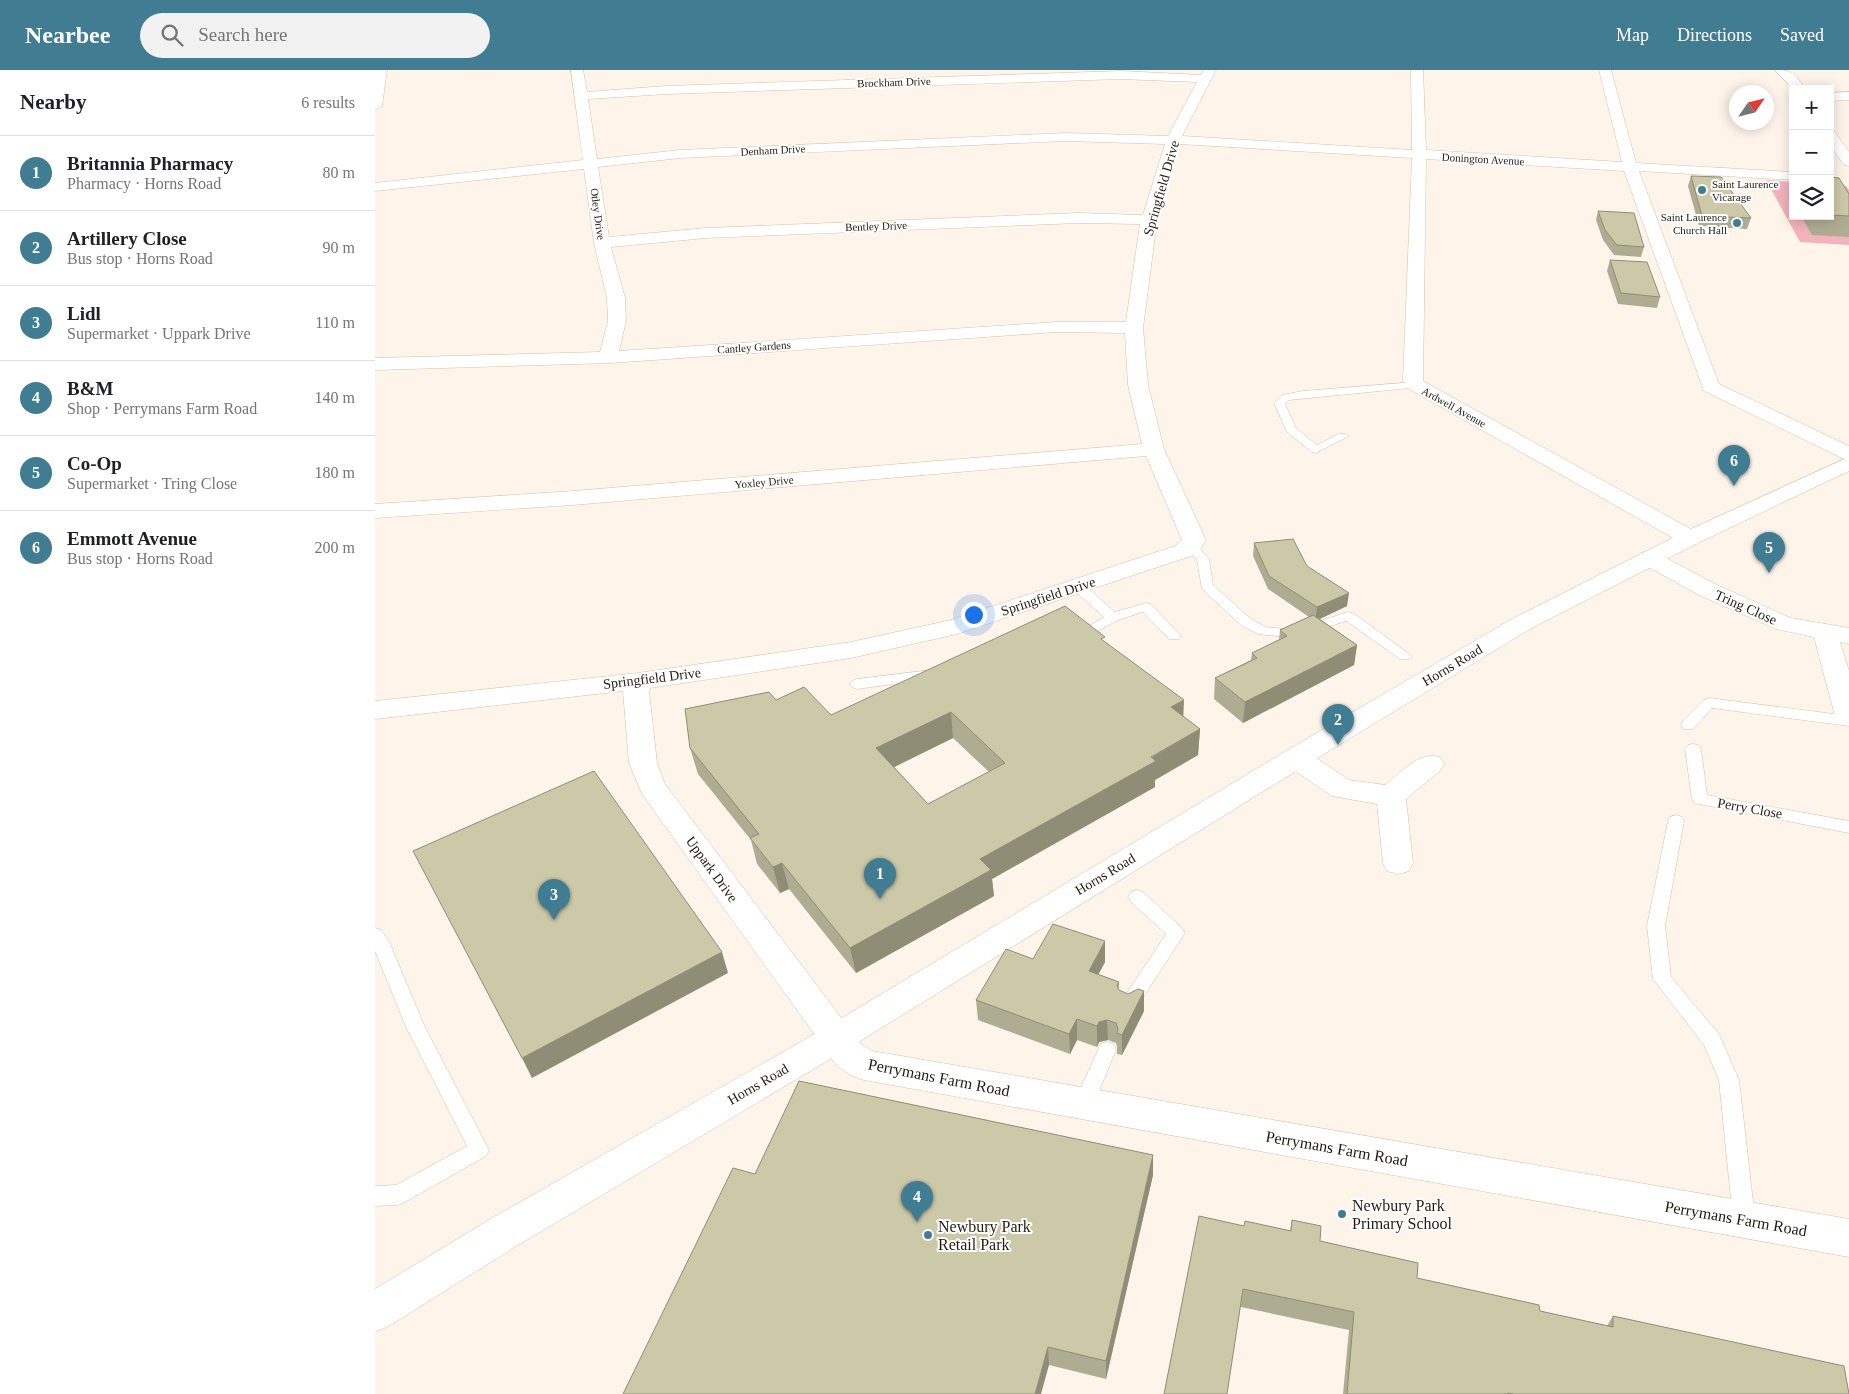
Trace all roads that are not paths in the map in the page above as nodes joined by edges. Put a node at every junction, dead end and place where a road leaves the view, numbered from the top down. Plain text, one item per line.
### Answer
1 (381, 70) edge
2 (577, 70) edge
3 (1417, 70) edge
4 (1605, 70) edge
5 (1765, 70) edge
6 (1782, 70) edge
7 (1208, 74) edge
8 (1796, 85) edge
9 (581, 96) junction
10 (1834, 96) edge
11 (1849, 96) edge
12 (375, 106) edge
13 (1173, 140) junction
14 (1834, 141) edge
15 (1419, 156) junction
16 (1849, 162) edge
17 (591, 163) junction
18 (1629, 166) junction
19 (1789, 176) edge
20 (375, 187) edge
21 (1149, 220) junction
22 (602, 244) junction
23 (1134, 328) junction
24 (608, 357) junction
25 (375, 364) edge
26 (1416, 385) junction
27 (1343, 436) dead end
28 (1154, 449) junction
29 (1849, 454) edge
30 (1849, 463) edge
31 (375, 511) edge
32 (1690, 538) junction
33 (1191, 546) junction
34 (1649, 558) junction
35 (1077, 586) junction
36 (1113, 617) junction
37 (1059, 625) edge
38 (1837, 635) edge
39 (1174, 636) dead end
40 (1405, 656) dead end
41 (942, 671) edge
42 (638, 681) junction
43 (857, 684) dead end
44 (375, 710) edge
45 (1849, 716) edge
46 (1849, 721) edge
47 (1688, 725) dead end
48 (1693, 749) dead end
49 (1295, 758) junction
50 (1430, 764) dead end
51 (1391, 796) junction
52 (1676, 821) dead end
53 (1849, 826) edge
54 (1398, 863) dead end
55 (1137, 897) dead end
56 (375, 935) edge
57 (1128, 1005) edge
58 (837, 1038) junction
59 (1107, 1050) dead end
60 (1083, 1103) junction
61 (375, 1196) edge
62 (1744, 1220) junction
63 (1849, 1238) edge
64 (375, 1312) edge

1 - 12 street
2 - 9 street, Otley Drive
3 - 15 street, Ardwell Avenue
4 - 18 street
5 - 6 street
6 - 8 street
7 - 9 street, Brockham Drive
7 - 13 street, Springfield Drive
9 - 17 street, Otley Drive
10 - 11 street
13 - 15 street, Donington Avenue
13 - 17 street, Denham Drive
13 - 21 street, Springfield Drive
14 - 16 street
15 - 18 street, Donington Avenue
15 - 26 street, Ardwell Avenue
17 - 20 street, Denham Drive
17 - 22 street, Otley Drive
18 - 19 street, Donington Avenue
18 - 29 street
21 - 22 street, Bentley Drive
21 - 23 street, Springfield Drive
22 - 24 street, Otley Drive
23 - 24 street, Cantley Gardens
23 - 28 street, Springfield Drive
24 - 25 street, Cantley Gardens
26 - 27 lane
26 - 32 street, Ardwell Avenue
28 - 31 street, Yoxley Drive
28 - 33 street, Springfield Drive
30 - 32 street, Horns Road
32 - 34 street, Horns Road
33 - 35 street, Springfield Drive
33 - 40 lane
34 - 38 street, Tring Close
34 - 49 street, Horns Road
35 - 36 lane
35 - 42 street, Springfield Drive
36 - 37 lane
36 - 39 lane
38 - 45 street
41 - 43 lane
42 - 44 street, Springfield Drive
42 - 58 street, Uppark Drive
46 - 47 lane
48 - 53 lane, Perry Close
49 - 51 street
49 - 58 street, Horns Road
50 - 51 street
51 - 54 street
52 - 62 lane
55 - 57 lane
56 - 61 lane
58 - 60 street, Perrymans Farm Road
58 - 64 street, Horns Road
59 - 60 lane
60 - 62 street, Perrymans Farm Road
62 - 63 street, Perrymans Farm Road

